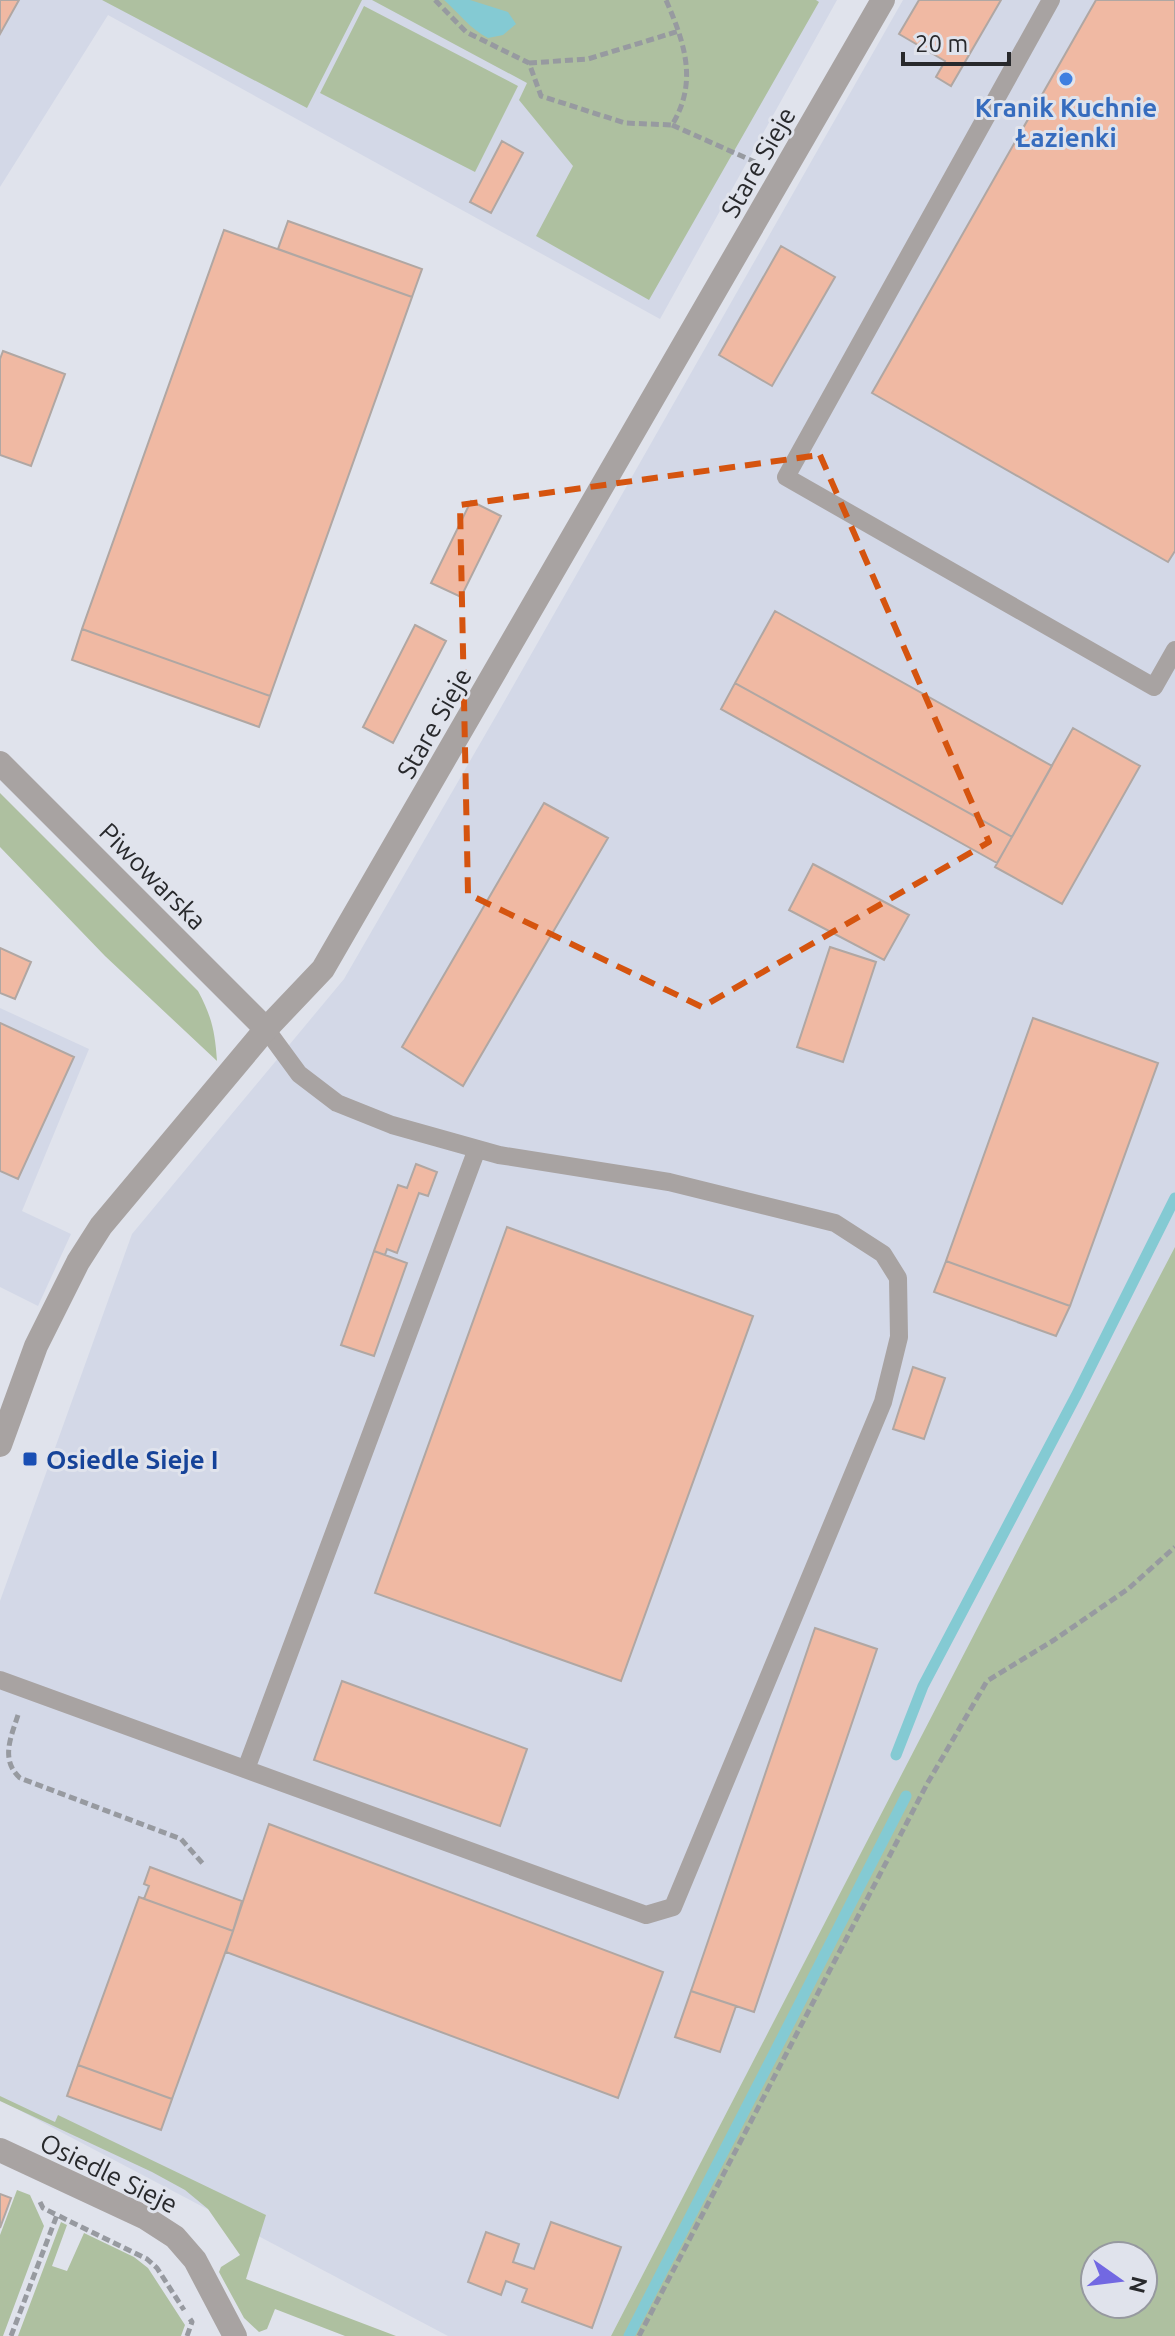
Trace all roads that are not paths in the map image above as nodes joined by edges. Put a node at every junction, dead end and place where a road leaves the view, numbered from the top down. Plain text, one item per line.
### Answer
1 (883, 0) edge
2 (1051, 0) edge
3 (1175, 650) edge
4 (0, 763) edge
5 (266, 1029) junction
6 (477, 1149) junction
7 (0, 1445) edge
8 (0, 1680) edge
9 (246, 1769) junction
10 (0, 2150) edge
11 (235, 2336) edge

1 - 5 street, Stare Sieje
2 - 3 lane
4 - 5 street, Piwowarska
5 - 6 lane
5 - 7 street, Stare Sieje
6 - 9 lane
6 - 9 lane
8 - 9 lane
10 - 11 street, Osiedle Sieje

